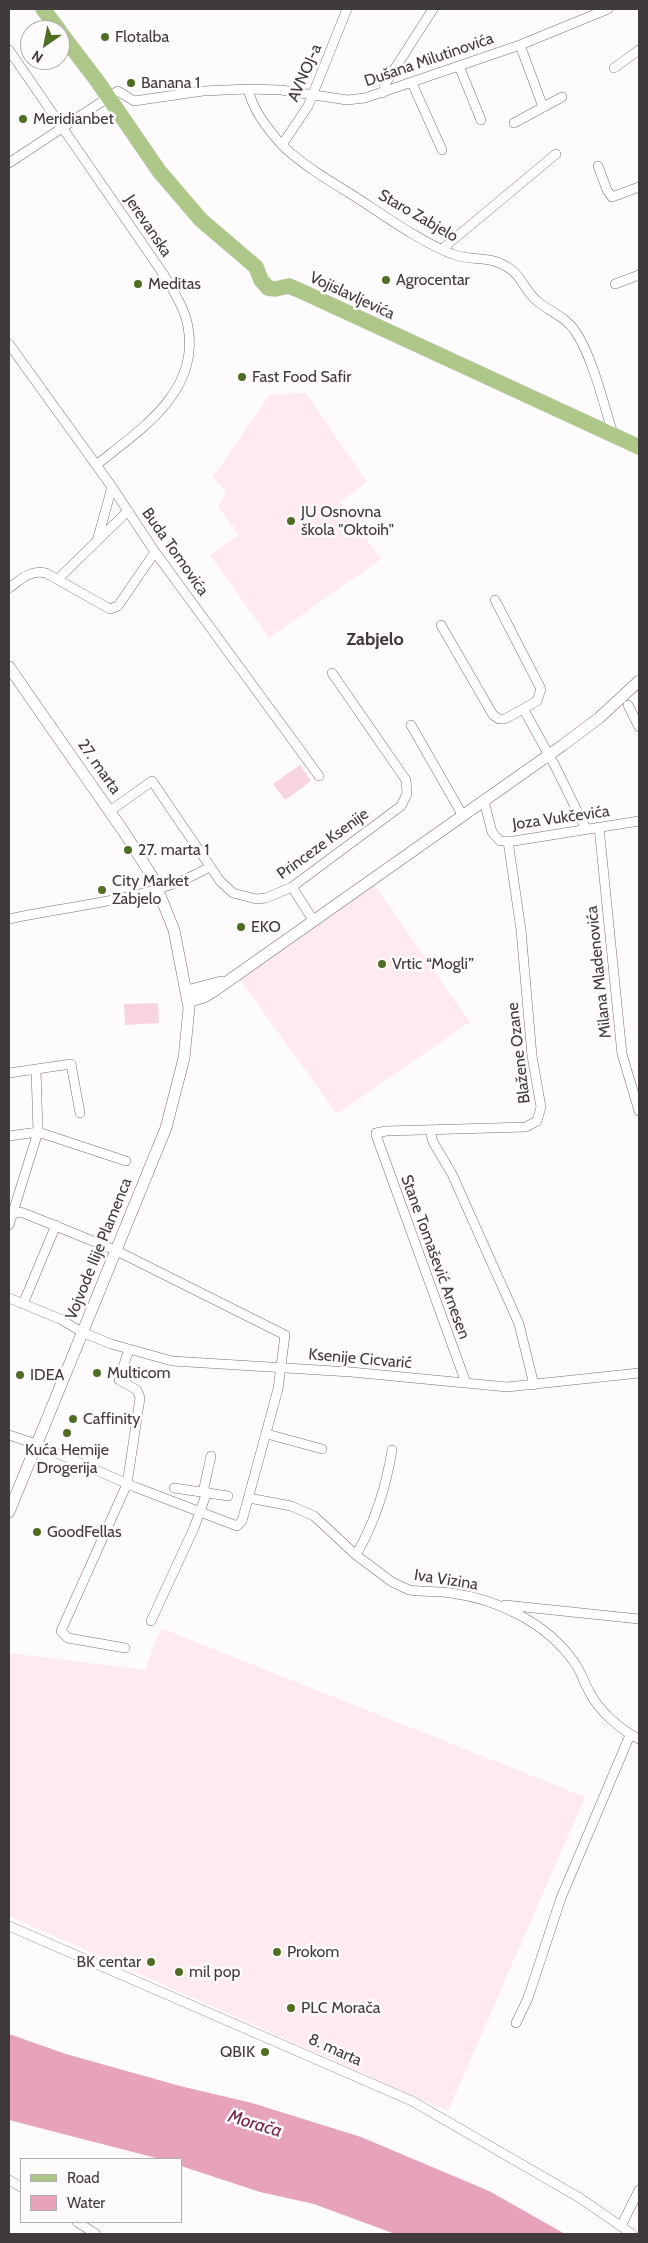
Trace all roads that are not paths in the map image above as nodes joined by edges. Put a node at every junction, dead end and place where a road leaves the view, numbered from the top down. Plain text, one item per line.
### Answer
1 (42, 9) edge
2 (347, 9) edge
3 (433, 9) edge
4 (608, 9) edge
5 (50, 20) edge
6 (520, 45) junction
7 (70, 46) edge
8 (9, 50) edge
9 (639, 50) edge
10 (459, 66) junction
11 (614, 68) dead end
12 (412, 83) junction
13 (248, 89) junction
14 (384, 93) junction
15 (313, 94) junction
16 (109, 97) junction
17 (562, 97) dead end
18 (543, 107) junction
19 (481, 120) dead end
20 (514, 123) dead end
21 (64, 127) junction
22 (282, 145) junction
23 (442, 150) dead end
24 (556, 154) dead end
25 (9, 164) edge
26 (598, 166) dead end
27 (639, 187) edge
28 (442, 249) junction
29 (639, 275) edge
30 (615, 284) dead end
31 (9, 344) edge
32 (612, 434) junction
33 (639, 447) edge
34 (96, 465) junction
35 (112, 487) junction
36 (128, 512) junction
37 (97, 541) junction
38 (155, 552) junction
39 (58, 580) junction
40 (9, 588) edge
41 (495, 600) dead end
42 (441, 625) dead end
43 (9, 667) edge
44 (332, 673) dead end
45 (639, 681) edge
46 (628, 704) dead end
47 (524, 710) junction
48 (411, 726) dead end
49 (639, 727) edge
50 (548, 755) junction
51 (319, 776) dead end
52 (484, 801) junction
53 (110, 811) junction
54 (463, 816) junction
55 (639, 821) edge
56 (599, 827) junction
57 (586, 829) junction
58 (508, 841) junction
59 (209, 867) junction
60 (292, 887) junction
61 (158, 890) junction
62 (9, 918) edge
63 (313, 920) junction
64 (187, 996) junction
65 (36, 1070) junction
66 (9, 1073) edge
67 (638, 1106) edge
68 (80, 1113) dead end
69 (430, 1130) junction
70 (38, 1132) junction
71 (9, 1136) edge
72 (377, 1141) joint
73 (126, 1161) dead end
74 (11, 1218) edge
75 (56, 1225) junction
76 (115, 1250) junction
77 (9, 1298) edge
78 (23, 1304) junction
79 (82, 1332) junction
80 (129, 1350) junction
81 (281, 1367) junction
82 (639, 1373) edge
83 (466, 1383) junction
84 (534, 1385) junction
85 (267, 1434) junction
86 (9, 1435) edge
87 (36, 1444) junction
88 (322, 1450) dead end
89 (392, 1450) dead end
90 (211, 1456) dead end
91 (127, 1484) junction
92 (174, 1488) dead end
93 (205, 1492) junction
94 (228, 1496) dead end
95 (249, 1498) junction
96 (9, 1512) edge
97 (200, 1512) junction
98 (356, 1556) junction
99 (495, 1604) junction
100 (639, 1620) edge
101 (151, 1621) dead end
102 (125, 1648) dead end
103 (630, 1735) junction
104 (639, 1739) edge
105 (9, 1926) edge
106 (516, 2023) dead end
107 (9, 2180) edge
108 (20, 2186) edge
109 (639, 2190) edge
110 (79, 2223) edge
111 (621, 2226) junction
112 (96, 2234) edge
113 (632, 2234) edge

1 - 5 main road, Vojislavljevića
2 - 15 street, AVNOJ-a
3 - 14 street
4 - 6 street, Dušana Milutinovića
6 - 10 street, Dušana Milutinovića
6 - 18 street
7 - 16 main road, Vojislavljevića
8 - 21 street, Jerevanska
9 - 11 street
10 - 12 street, Dušana Milutinovića
10 - 19 street
12 - 14 street, Dušana Milutinovića
12 - 23 street
13 - 15 street, Dušana Milutinovića
13 - 16 street, Dušana Milutinovića
13 - 22 street, Staro Zabjelo
14 - 15 street, Dušana Milutinovića
15 - 22 street, AVNOJ-a
16 - 21 street
16 - 32 main road, Vojislavljevića
17 - 18 street
18 - 20 street
21 - 25 street
21 - 34 street, Jerevanska
22 - 28 street, Staro Zabjelo
24 - 28 street
26 - 27 street
28 - 32 street, Staro Zabjelo
29 - 30 street
31 - 34 street, Buda Tomovića
32 - 33 main road, Vojislavljevića
34 - 35 street, Buda Tomovića
35 - 36 street, Buda Tomovića
35 - 37 street
36 - 37 street
36 - 38 street, Buda Tomovića
37 - 39 street
38 - 39 street
38 - 51 street, Buda Tomovića
39 - 40 street
41 - 47 street
42 - 47 street
43 - 53 street, 27. marta
44 - 60 street, Princeze Ksenije
45 - 50 street
46 - 49 street
47 - 50 street
48 - 54 street
50 - 52 street
50 - 57 street
52 - 54 street
52 - 58 street, Joza Vukčevića
53 - 59 street, Princeze Ksenije
53 - 61 street, 27. marta
54 - 63 street
55 - 56 street, Joza Vukčevića
56 - 57 street, Joza Vukčevića
56 - 67 street, Milana Mladenovića
57 - 58 street, Joza Vukčevića
58 - 69 street, Blažene Ozane
59 - 60 street, Princeze Ksenije
59 - 61 street
60 - 63 street
61 - 62 street
61 - 64 street, 27. marta
63 - 64 street
64 - 76 street, Vojvode Ilije Plamenca
65 - 66 street
65 - 68 street
65 - 70 street
69 - 72 street, Blažene Ozane
69 - 84 street
70 - 71 street
70 - 73 street
70 - 74 street
72 - 83 street, Stane Tomašević Arnesen
74 - 75 street
75 - 76 street
75 - 78 street
76 - 79 street, Vojvode Ilije Plamenca
76 - 81 street
77 - 78 street
78 - 79 street, Ksenije Cicvarić
79 - 80 street, Ksenije Cicvarić
79 - 87 street, Vojvode Ilije Plamenca
80 - 81 street, Ksenije Cicvarić
80 - 91 street
81 - 83 street, Ksenije Cicvarić
81 - 85 street
82 - 84 street, Ksenije Cicvarić
83 - 84 street, Ksenije Cicvarić
85 - 88 street
85 - 95 street
86 - 87 street
87 - 91 street
87 - 96 street, Vojvode Ilije Plamenca
89 - 98 street
90 - 93 street
91 - 97 street
91 - 102 street
92 - 93 street
93 - 94 street
93 - 97 street
95 - 97 street
95 - 98 street, Iva Vizina
97 - 101 street
98 - 99 street, Iva Vizina
99 - 100 street
99 - 103 street, Iva Vizina
103 - 104 street, Iva Vizina
103 - 106 street
105 - 111 street, 8. marta
107 - 108 street
109 - 111 street
110 - 112 street
111 - 113 street, 8. marta

